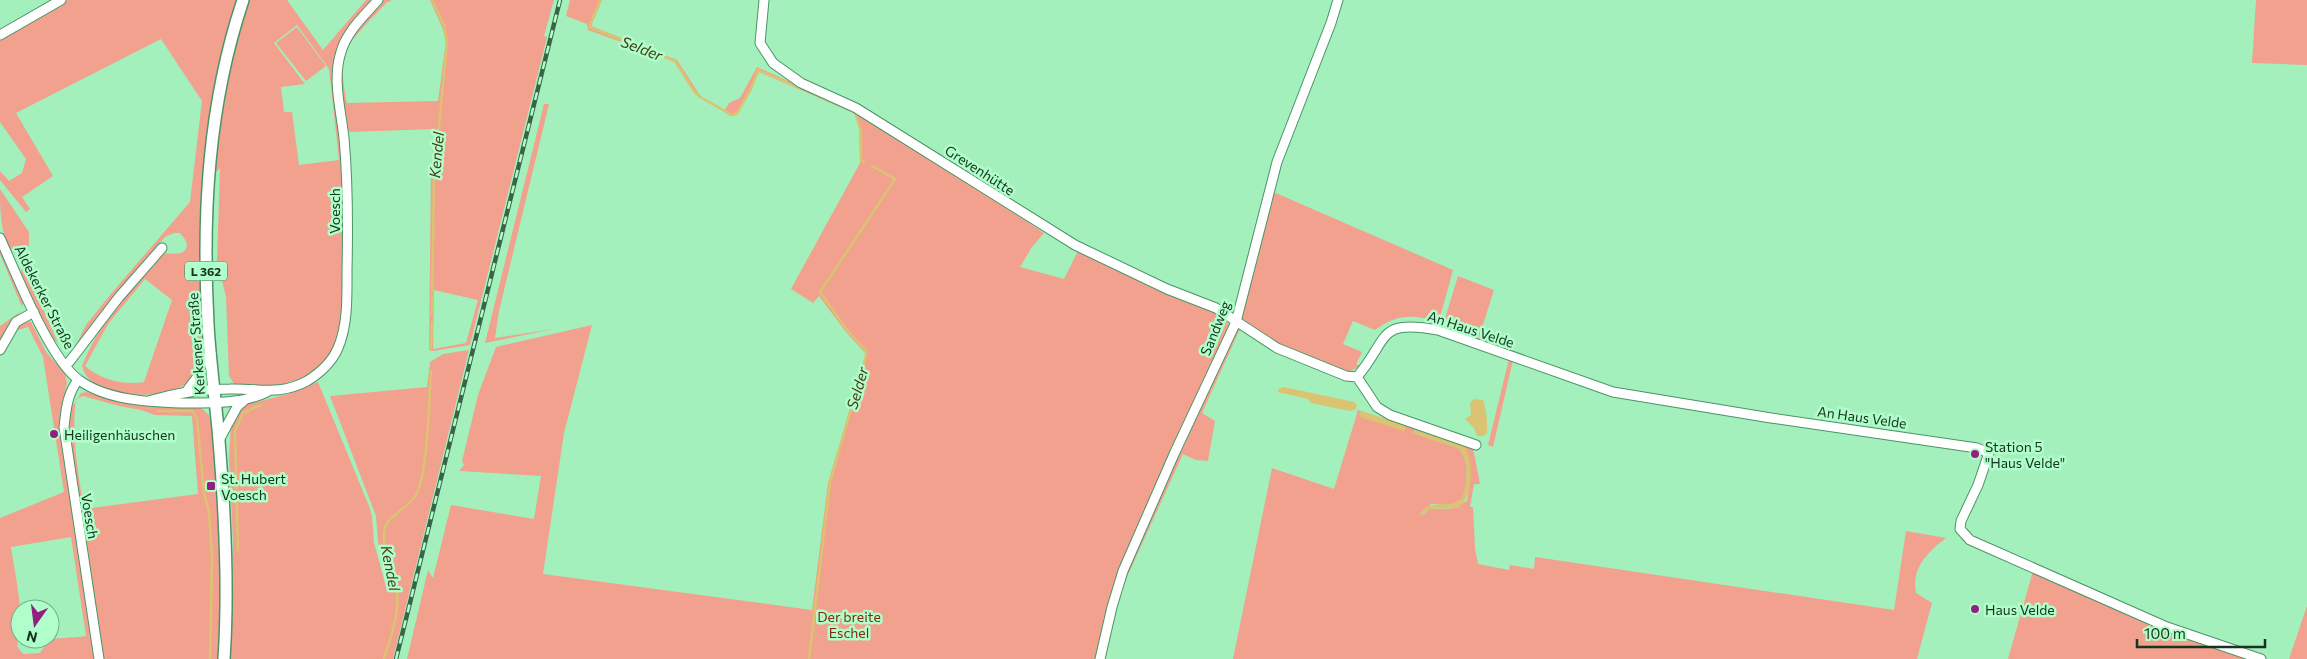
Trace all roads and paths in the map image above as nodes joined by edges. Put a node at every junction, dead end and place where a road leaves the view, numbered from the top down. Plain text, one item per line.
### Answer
1 (61, 0) edge
2 (243, 0) edge
3 (378, 0) edge
4 (764, 0) edge
5 (1338, 0) edge
6 (1, 34) edge
7 (0, 238) edge
8 (162, 248) dead end
9 (34, 312) junction
10 (1236, 322) junction
11 (0, 350) edge
12 (211, 353) junction
13 (65, 366) junction
14 (1357, 377) junction
15 (78, 380) junction
16 (214, 390) junction
17 (186, 392) junction
18 (267, 392) junction
19 (246, 398) junction
20 (148, 401) junction
21 (215, 402) junction
22 (219, 440) junction
23 (1476, 445) dead end
24 (99, 659) edge
25 (224, 659) edge
26 (1100, 659) edge
27 (2261, 659) edge

1 - 6 street
2 - 12 main road, Kerkener Straße / L 362
3 - 18 street, Voesch
4 - 10 street, Grevenhütte
5 - 10 street, Sandweg
7 - 9 street, Aldekerker Straße
8 - 13 street
9 - 11 street
9 - 13 street, Aldekerker Straße
10 - 14 street
10 - 26 street, Sandweg
12 - 16 main road, Kerkener Straße / L 362
12 - 17 street
13 - 15 street, Aldekerker Straße
14 - 23 street
14 - 27 street, An Haus Velde
15 - 20 street, Aldekerker Straße
15 - 24 street, Voesch
16 - 17 street, Voesch
16 - 18 street, Voesch
16 - 21 main road, Kerkener Straße / L 362
17 - 20 street, Voesch
18 - 19 street, Voesch
19 - 21 street, Voesch
19 - 22 street
20 - 21 street, Voesch
21 - 22 main road, Kerkener Straße / L 362
22 - 25 main road, Kerkener Straße / L 362

